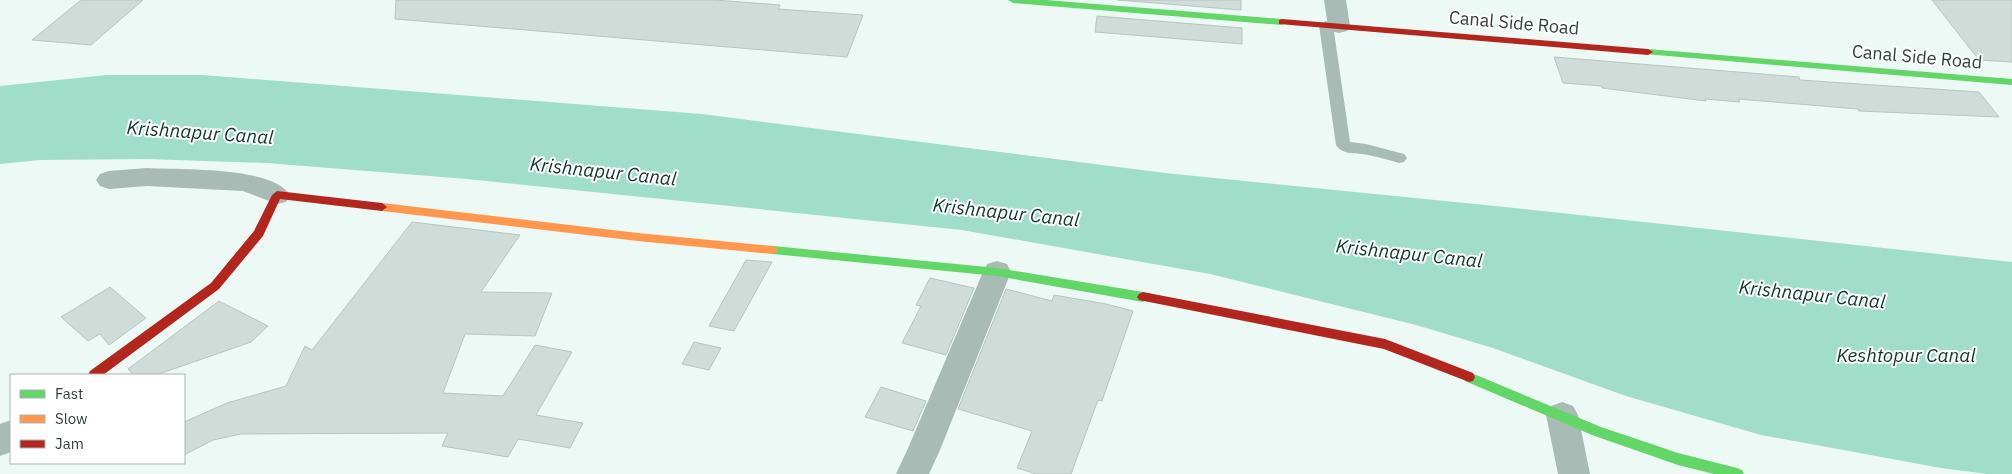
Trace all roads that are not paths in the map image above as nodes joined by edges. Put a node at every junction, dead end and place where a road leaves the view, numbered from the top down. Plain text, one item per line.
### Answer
1 (1013, 0) edge
2 (1335, 0) edge
3 (1332, 25) junction
4 (2012, 82) edge
5 (1399, 158) dead end
6 (109, 180) dead end
7 (277, 195) junction
8 (997, 272) junction
9 (1337, 333) junction
10 (1413, 342) dead end
11 (95, 374) edge
12 (1562, 415) junction
13 (912, 474) edge
14 (1574, 474) edge
15 (1737, 474) edge

1 - 3 street, Canal Side Road
2 - 3 street
3 - 4 street, Canal Side Road
3 - 5 lane
6 - 7 street
7 - 8 street
7 - 11 street
8 - 9 street
8 - 13 street
9 - 10 lane
9 - 12 street
12 - 14 street
12 - 15 street

